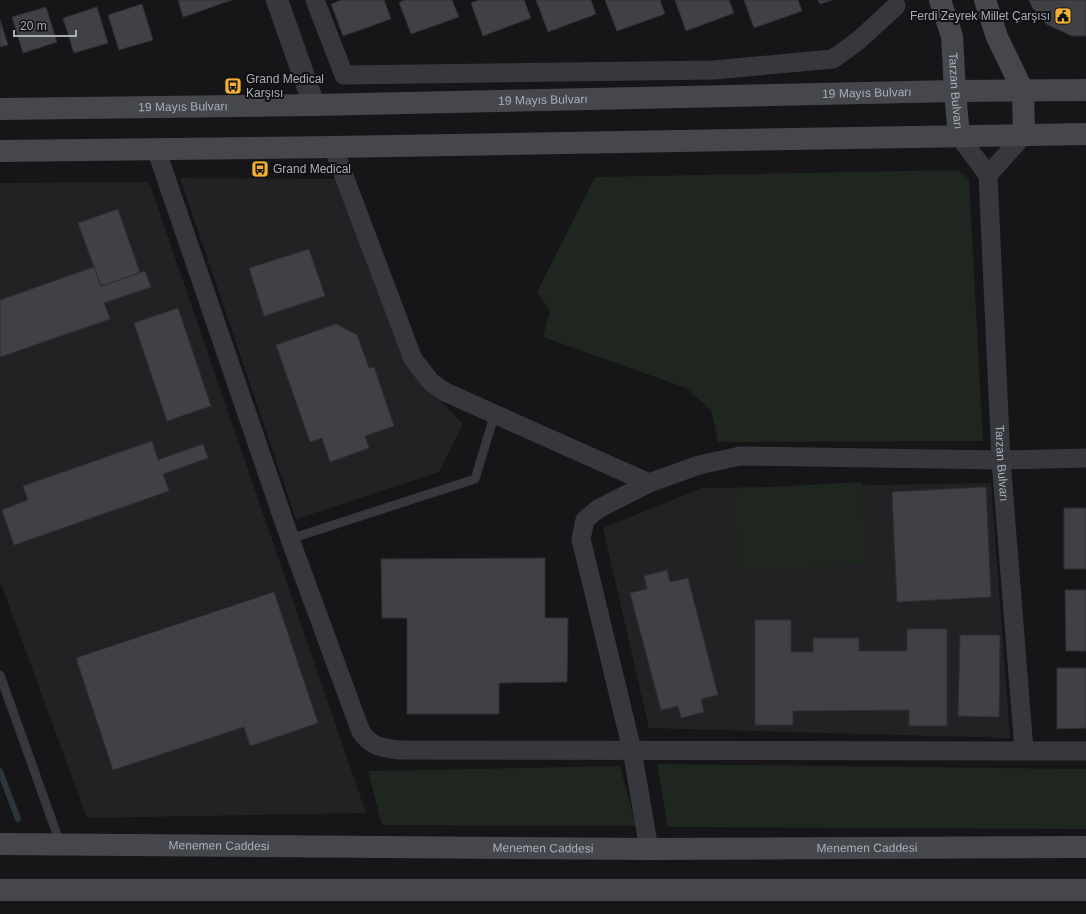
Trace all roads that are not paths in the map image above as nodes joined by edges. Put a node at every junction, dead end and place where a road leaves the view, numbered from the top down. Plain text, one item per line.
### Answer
1 (277, 0) edge
2 (315, 0) edge
3 (940, 0) edge
4 (985, 0) edge
5 (896, 6) dead end
6 (1086, 90) edge
7 (955, 91) junction
8 (1022, 91) junction
9 (314, 105) junction
10 (0, 109) edge
11 (1086, 134) edge
12 (1024, 135) junction
13 (959, 136) junction
14 (332, 147) junction
15 (156, 149) junction
16 (0, 151) edge
17 (988, 175) junction
18 (495, 413) junction
19 (1086, 458) edge
20 (1001, 460) junction
21 (649, 483) junction
22 (290, 539) junction
23 (0, 675) edge
24 (632, 750) junction
25 (1024, 750) junction
26 (1086, 751) edge
27 (0, 844) edge
28 (61, 845) junction
29 (1086, 847) edge
30 (649, 849) junction
31 (0, 890) edge
32 (1086, 890) edge

1 - 9 street
2 - 5 street
3 - 7 main road, Tarzan Bulvarı
4 - 8 main road
6 - 8 main road, 19 Mayıs Bulvarı
7 - 8 main road, 19 Mayıs Bulvarı
7 - 9 main road, 19 Mayıs Bulvarı
7 - 13 main road, Tarzan Bulvarı
8 - 12 main road
9 - 10 main road, 19 Mayıs Bulvarı
11 - 12 main road
12 - 13 main road
12 - 17 street
13 - 14 main road
13 - 17 street, Tarzan Bulvarı
14 - 15 main road
14 - 18 street
15 - 16 main road
15 - 22 street
17 - 20 street, Tarzan Bulvarı
18 - 21 street
18 - 22 lane
19 - 20 street
20 - 21 street
20 - 25 street, Tarzan Bulvarı
21 - 24 street
22 - 24 street
23 - 28 lane
24 - 25 street
24 - 30 street
25 - 26 street
27 - 28 main road, Menemen Caddesi
28 - 30 main road, Menemen Caddesi
29 - 30 main road, Menemen Caddesi
31 - 32 main road

